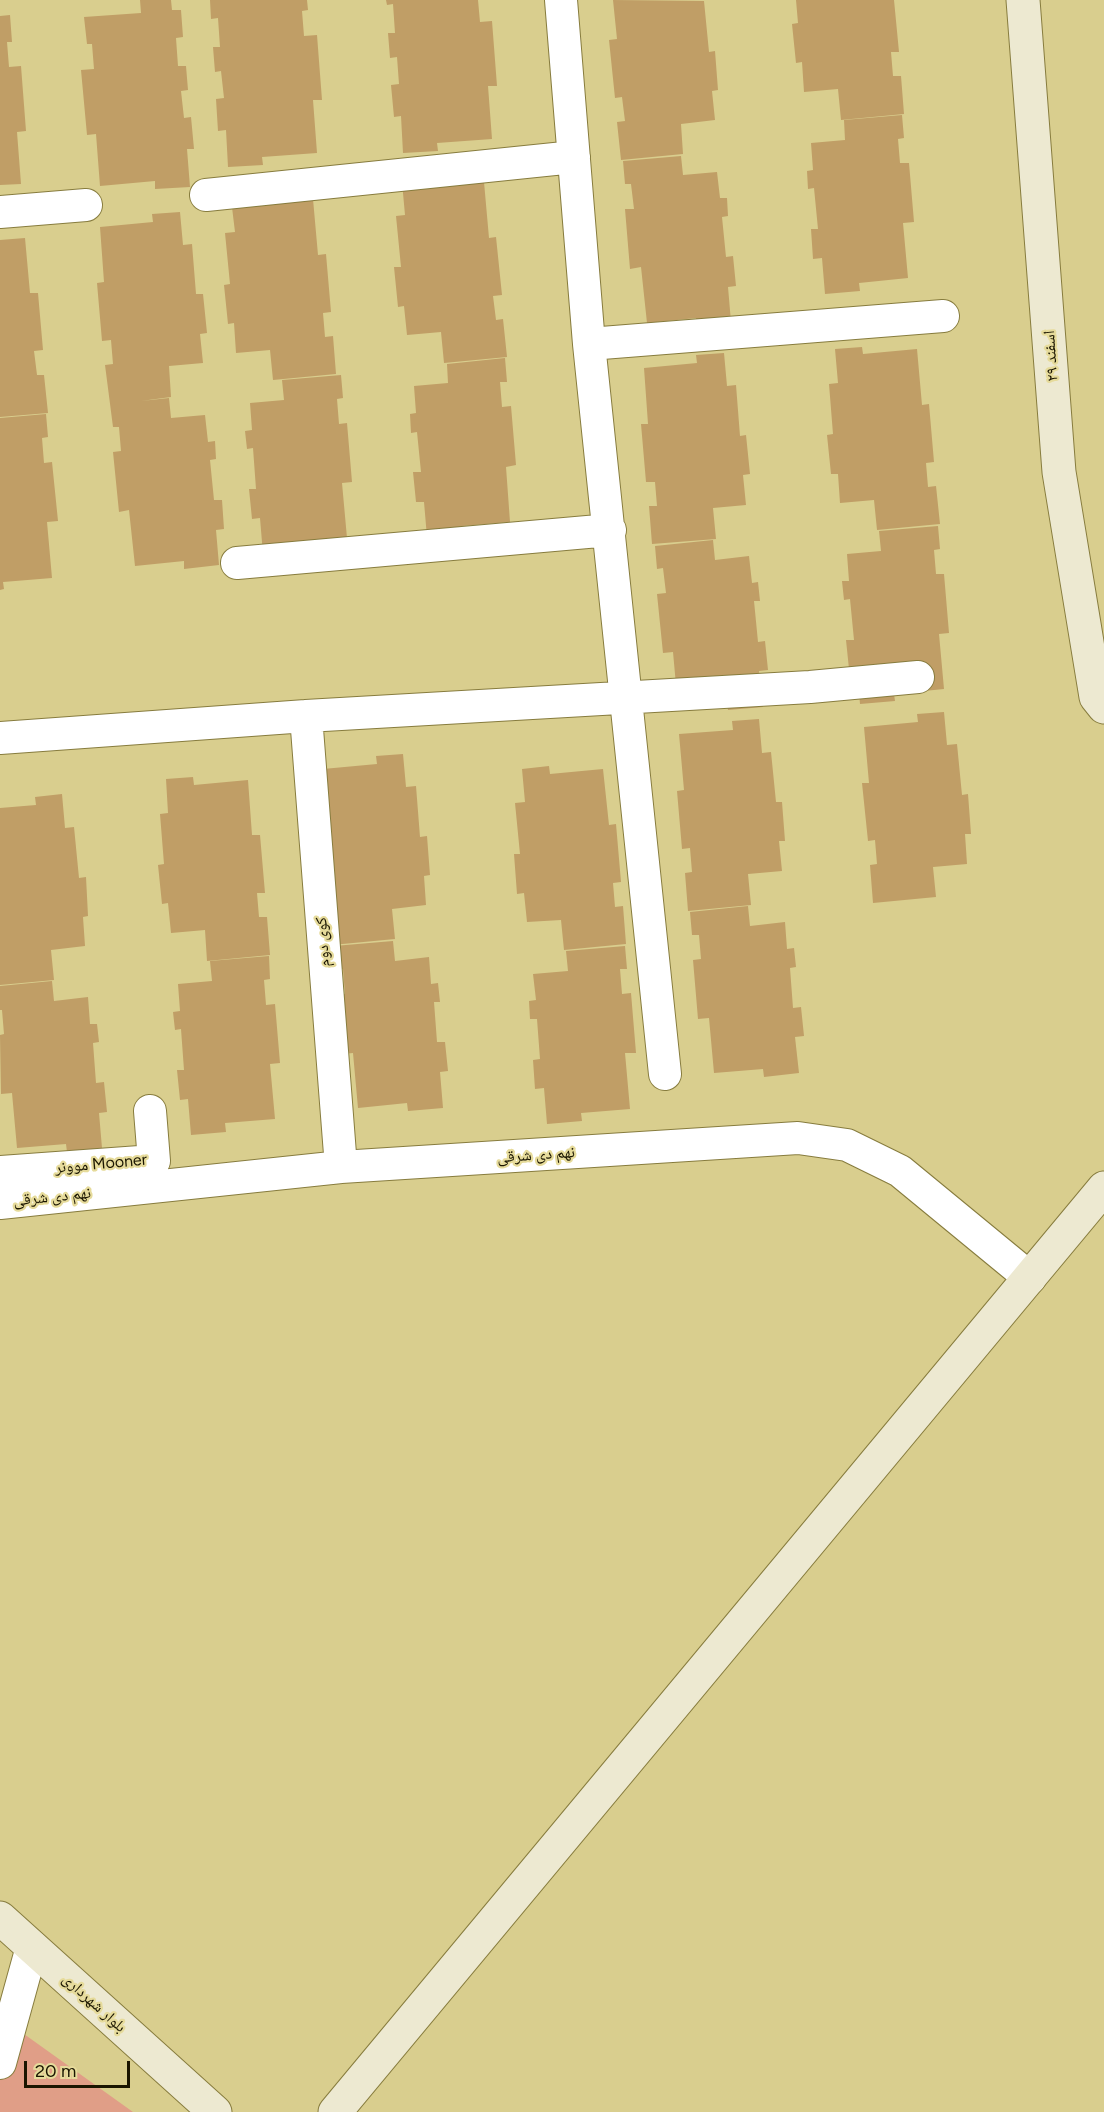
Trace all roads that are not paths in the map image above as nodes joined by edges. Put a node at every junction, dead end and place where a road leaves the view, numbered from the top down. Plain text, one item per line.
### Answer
1 (561, 0) edge
2 (1023, 0) edge
3 (574, 157) junction
4 (206, 195) dead end
5 (86, 205) dead end
6 (0, 212) edge
7 (943, 316) dead end
8 (590, 344) junction
9 (609, 530) junction
10 (237, 563) dead end
11 (918, 677) dead end
12 (627, 698) junction
13 (1104, 707) edge
14 (306, 716) junction
15 (0, 738) edge
16 (665, 1074) dead end
17 (150, 1111) dead end
18 (341, 1167) junction
19 (0, 1172) edge
20 (1104, 1188) edge
21 (0, 1203) edge
22 (1030, 1278) junction
23 (0, 1918) edge
24 (32, 1947) junction
25 (0, 2062) edge
26 (215, 2112) edge
27 (335, 2112) edge

1 - 3 street
2 - 13 street, ۲۹ اسفند
3 - 4 street
3 - 8 street
5 - 6 street
7 - 8 street
8 - 9 street
9 - 10 street
9 - 12 street
11 - 12 street
12 - 14 street
12 - 16 street
14 - 15 street
14 - 18 street, کوی دوم
17 - 19 street, موونر Mooner
18 - 21 street, نهم دی شرقی
18 - 22 street, نهم دی شرقی
20 - 22 street
22 - 27 street
23 - 24 street, بلوار شهرداری
24 - 25 street
24 - 26 street, بلوار شهرداری

